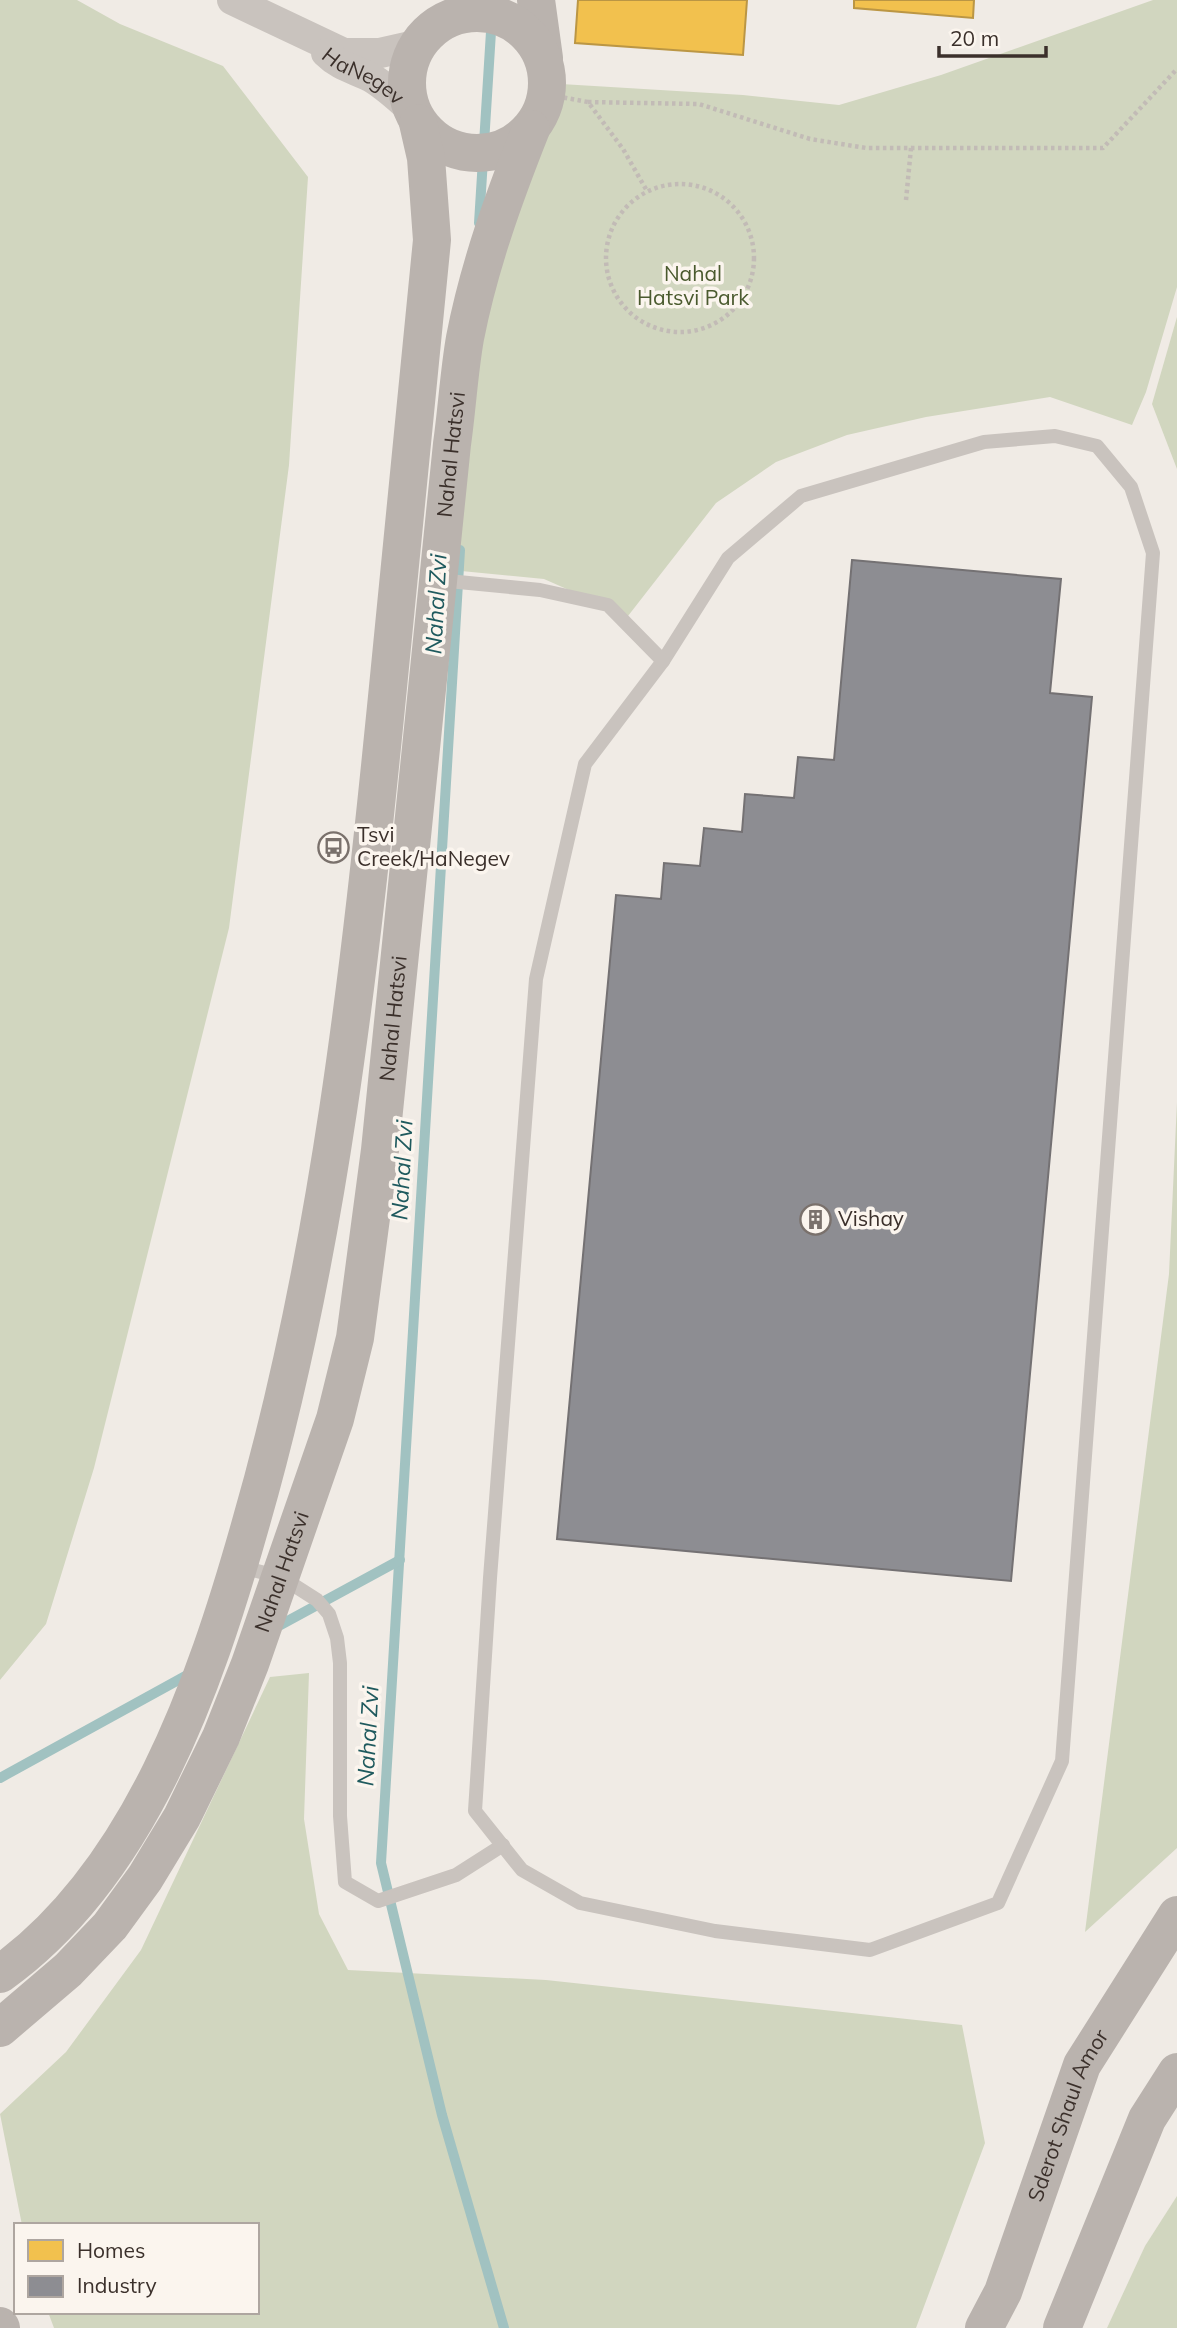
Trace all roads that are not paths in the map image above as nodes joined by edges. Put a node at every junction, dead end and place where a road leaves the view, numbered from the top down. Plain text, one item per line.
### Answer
1 (232, 0) edge
2 (536, 0) edge
3 (439, 20) edge
4 (312, 38) junction
5 (546, 83) junction
6 (416, 118) junction
7 (531, 129) junction
8 (419, 578) junction
9 (663, 661) junction
10 (239, 1566) junction
11 (281, 1577) junction
12 (503, 1845) junction
13 (1177, 1915) edge
14 (0, 1974) edge
15 (0, 2028) edge
16 (1177, 2072) edge
17 (984, 2328) edge
18 (1062, 2328) edge

1 - 4 street
2 - 5 street
3 - 4 street, HaNegev
3 - 5 street
3 - 6 street
4 - 6 street, HaNegev
5 - 7 street
6 - 7 street
6 - 8 street, Nahal Hatsvi
7 - 8 street, Nahal Hatsvi
8 - 9 lane
8 - 10 street, Nahal Hatsvi
8 - 11 street, Nahal Hatsvi
9 - 12 lane
9 - 12 lane
10 - 11 lane
10 - 14 street, Nahal Hatsvi
11 - 12 lane
11 - 15 street, Nahal Hatsvi
13 - 17 street, Sderot Shaul Amor
16 - 18 street

